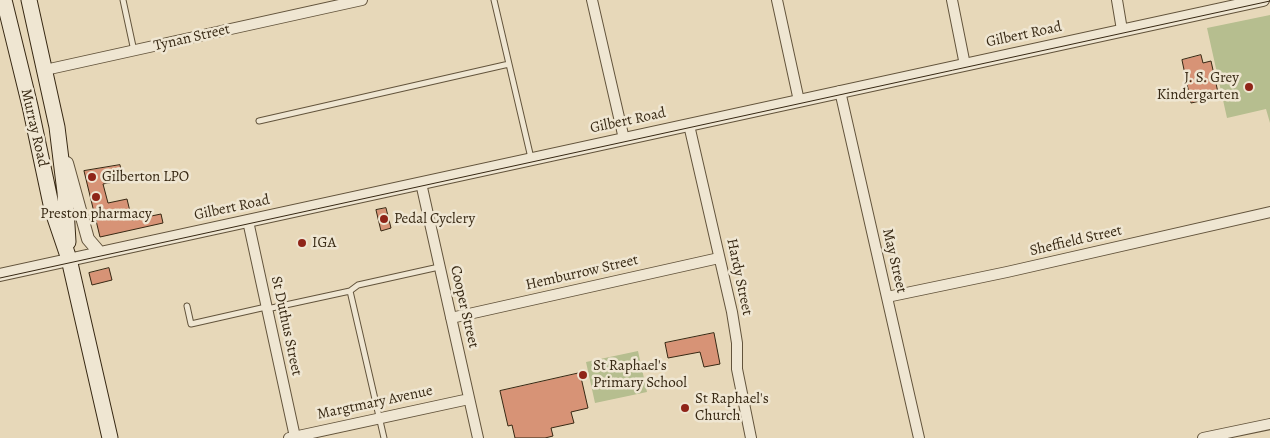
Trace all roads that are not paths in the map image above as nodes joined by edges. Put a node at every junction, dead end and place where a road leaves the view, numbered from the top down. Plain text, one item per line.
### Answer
1 (2, 0) edge
2 (29, 0) edge
3 (122, 0) edge
4 (362, 0) edge
5 (494, 0) edge
6 (592, 0) edge
7 (777, 0) edge
8 (952, 0) edge
9 (1118, 0) edge
10 (1263, 0) edge
11 (1125, 29) junction
12 (134, 51) junction
13 (509, 64) junction
14 (965, 65) junction
15 (45, 70) junction
16 (22, 75) junction
17 (840, 92) junction
18 (799, 101) junction
19 (259, 121) dead end
20 (689, 124) junction
21 (57, 127) junction
22 (624, 139) junction
23 (532, 159) junction
24 (421, 182) junction
25 (1270, 212) edge
26 (248, 221) junction
27 (100, 253) junction
28 (68, 257) junction
29 (719, 258) junction
30 (439, 267) junction
31 (0, 275) edge
32 (350, 291) junction
33 (887, 297) junction
34 (187, 306) dead end
35 (267, 308) junction
36 (451, 318) junction
37 (469, 399) junction
38 (379, 417) junction
39 (1270, 424) edge
40 (291, 437) edge
41 (110, 438) edge
42 (384, 438) edge
43 (478, 438) edge
44 (751, 438) edge
45 (919, 438) edge
46 (1202, 438) edge

1 - 16 main road, Murray Road
2 - 15 main road, Murray Road
3 - 12 lane
4 - 12 street, Tynan Street
5 - 13 lane
6 - 22 street
7 - 18 street
8 - 14 street
9 - 11 street
10 - 11 street, Gilbert Road
11 - 14 street, Gilbert Road
12 - 15 street, Tynan Street
13 - 19 lane
13 - 23 lane
14 - 17 street, Gilbert Road
15 - 16 main road, Tynan Street
15 - 21 main road, Murray Road
16 - 28 main road, Murray Road
17 - 18 street, Gilbert Road
17 - 33 street, May Street
18 - 20 street, Gilbert Road
20 - 22 street, Gilbert Road
20 - 29 street, Hardy Street
21 - 27 street
21 - 28 main road, Murray Road
22 - 23 street, Gilbert Road
23 - 24 street, Gilbert Road
24 - 26 street, Gilbert Road
24 - 30 street, Cooper Street
25 - 33 street, Sheffield Street
26 - 27 street, Gilbert Road
26 - 35 street, St Duthus Street
27 - 28 street, Gilbert Road
28 - 31 street, Gilbert Road
28 - 41 main road, Murray Road
29 - 36 street, Hemburrow Street
29 - 44 street, Hardy Street
30 - 32 lane
30 - 36 street, Cooper Street
32 - 35 lane
32 - 38 lane
33 - 45 street, May Street
34 - 35 lane
35 - 40 street, St Duthus Street
36 - 37 street, Cooper Street
37 - 38 street, Margtmary Avenue
37 - 43 street, Cooper Street
38 - 40 street, Margtmary Avenue
38 - 42 lane
39 - 46 street

